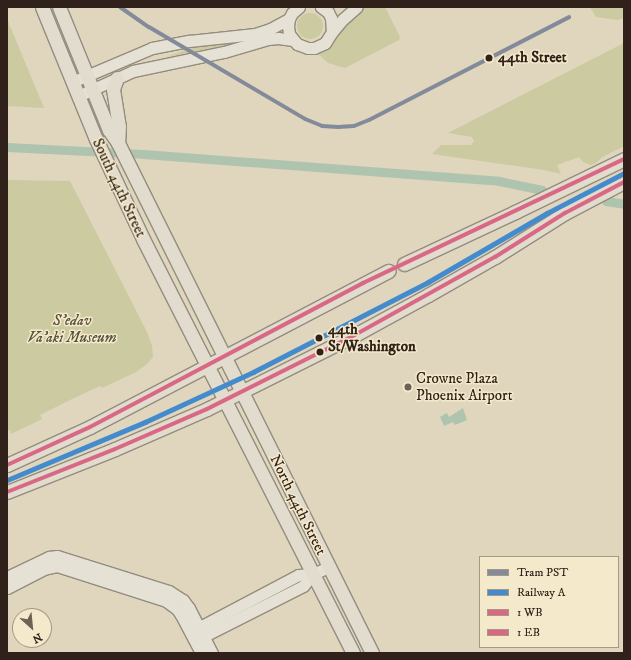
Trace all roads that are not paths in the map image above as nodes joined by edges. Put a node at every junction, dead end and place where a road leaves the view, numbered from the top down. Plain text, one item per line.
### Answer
1 (42, 7) edge
2 (59, 7) edge
3 (299, 7) edge
4 (322, 7) edge
5 (333, 7) edge
6 (358, 7) edge
7 (289, 19) junction
8 (332, 32) junction
9 (293, 40) junction
10 (86, 75) junction
11 (116, 78) junction
12 (72, 82) junction
13 (92, 89) junction
14 (78, 96) junction
15 (118, 143) junction
16 (624, 159) edge
17 (621, 184) edge
18 (404, 264) dead end
19 (389, 271) dead end
20 (223, 356) junction
21 (206, 366) junction
22 (241, 392) junction
23 (224, 400) junction
24 (7, 465) edge
25 (7, 492) edge
26 (329, 568) junction
27 (313, 574) junction
28 (7, 577) edge
29 (7, 588) edge
30 (197, 634) junction
31 (201, 653) edge
32 (212, 653) edge
33 (353, 653) edge
34 (372, 653) edge

1 - 12 main road, South 44th Street
2 - 10 main road, South 44th Street
3 - 7 street
4 - 5 street
4 - 8 street
6 - 8 street
7 - 9 street
7 - 10 street
8 - 9 street
9 - 11 street
10 - 12 street
10 - 13 main road, South 44th Street
11 - 13 street
11 - 15 main road
12 - 14 main road, South 44th Street
13 - 14 street
13 - 15 main road, South 44th Street
14 - 21 main road, South 44th Street
15 - 20 main road, South 44th Street
16 - 18 main road
17 - 22 main road
19 - 20 main road
20 - 21 main road
20 - 22 main road, North 44th Street
21 - 23 main road, North 44th Street
21 - 24 main road
22 - 23 main road
22 - 26 main road, North 44th Street
23 - 25 main road
23 - 27 main road, North 44th Street
26 - 27 street
26 - 34 main road, North 44th Street
27 - 30 street
27 - 33 main road, North 44th Street
28 - 30 street
29 - 30 street
30 - 31 street
30 - 32 street

